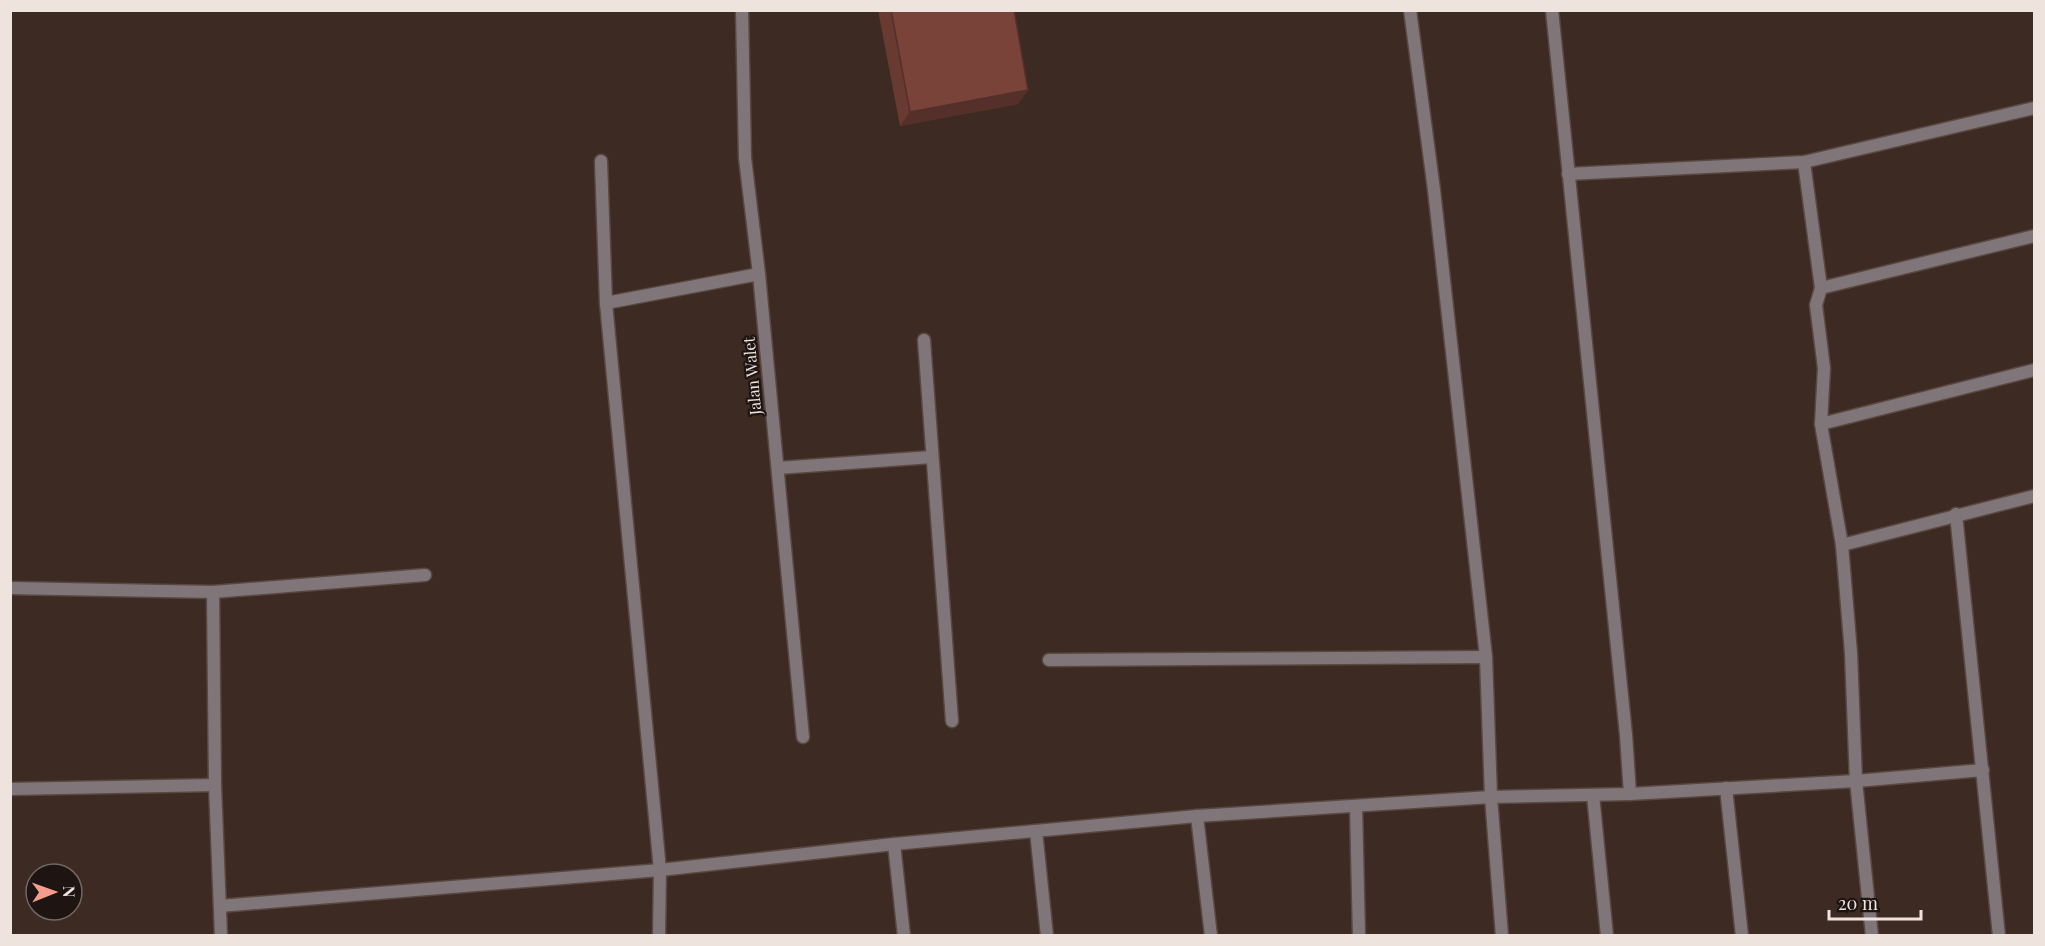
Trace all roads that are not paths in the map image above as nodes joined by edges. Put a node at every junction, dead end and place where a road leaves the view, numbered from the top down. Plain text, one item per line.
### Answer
1 (742, 10) edge
2 (1410, 10) edge
3 (1552, 10) edge
4 (2034, 108) edge
5 (601, 161) dead end
6 (1804, 162) junction
7 (1568, 174) junction
8 (2034, 236) edge
9 (759, 274) junction
10 (1821, 288) junction
11 (606, 303) junction
12 (924, 340) dead end
13 (2034, 370) edge
14 (1821, 423) junction
15 (932, 457) junction
16 (778, 468) junction
17 (2034, 496) edge
18 (1956, 514) junction
19 (1842, 545) junction
20 (425, 575) dead end
21 (10, 588) edge
22 (213, 592) junction
23 (1486, 657) junction
24 (1049, 660) dead end
25 (952, 721) dead end
26 (803, 737) dead end
27 (1983, 770) junction
28 (1856, 781) junction
29 (215, 785) junction
30 (1726, 788) junction
31 (10, 789) edge
32 (1630, 794) junction
33 (1593, 795) junction
34 (1491, 797) junction
35 (1356, 806) junction
36 (1197, 816) junction
37 (1036, 831) junction
38 (894, 844) junction
39 (660, 870) junction
40 (220, 906) junction
41 (220, 936) edge
42 (659, 936) edge
43 (904, 936) edge
44 (1047, 936) edge
45 (1211, 936) edge
46 (1359, 936) edge
47 (1502, 936) edge
48 (1607, 936) edge
49 (1742, 936) edge
50 (1872, 936) edge
51 (2000, 936) edge

1 - 9 street, Jalan Walet
2 - 23 street
3 - 7 street
4 - 6 street
5 - 11 street
6 - 7 street
6 - 10 street
7 - 32 street
8 - 10 street
9 - 11 street
9 - 16 street, Jalan Walet
10 - 14 street
11 - 39 street
12 - 15 street
13 - 14 street
14 - 19 street
15 - 16 street
15 - 25 street
16 - 26 street, Jalan Walet
17 - 18 street
18 - 19 street
18 - 27 street
19 - 28 street
20 - 22 street
21 - 22 street
22 - 29 street
23 - 24 street
23 - 34 street
27 - 28 street
27 - 51 street
28 - 30 street
28 - 50 street
29 - 31 street
29 - 40 street
30 - 32 street
30 - 49 street
32 - 33 street
33 - 34 street
33 - 48 street
34 - 35 street
34 - 47 street
35 - 36 street
35 - 46 street
36 - 37 street
36 - 45 street
37 - 38 street
37 - 44 street
38 - 39 street
38 - 43 street
39 - 40 street
39 - 42 street
40 - 41 street

